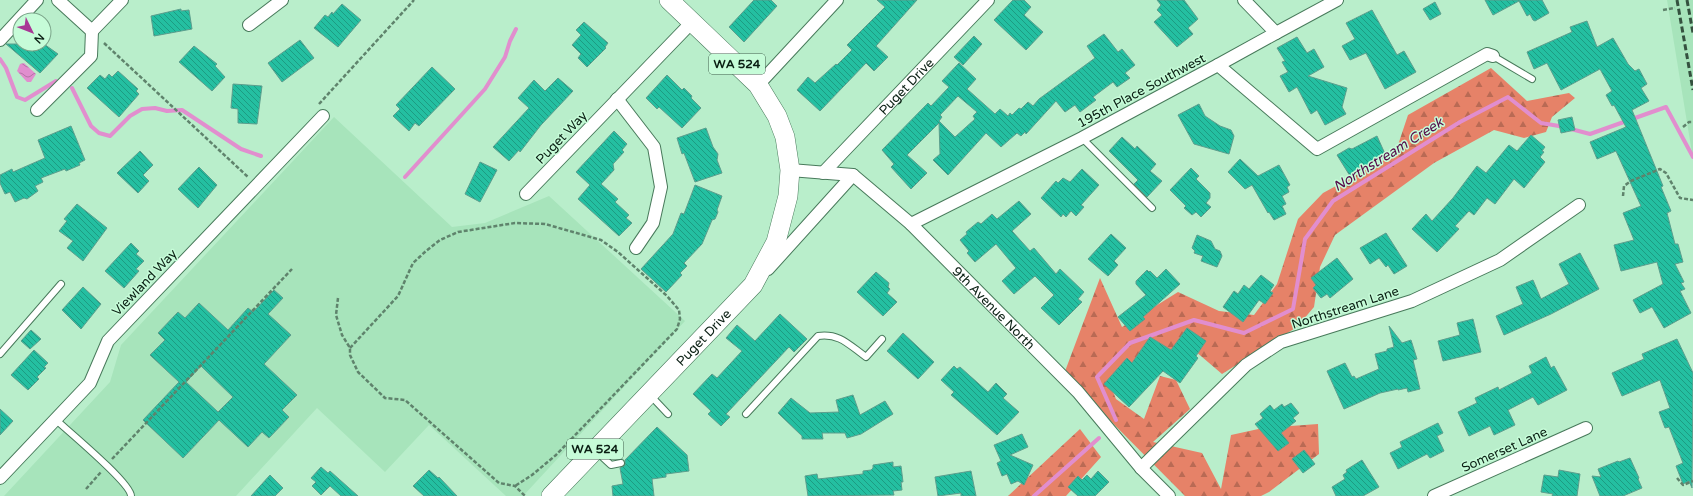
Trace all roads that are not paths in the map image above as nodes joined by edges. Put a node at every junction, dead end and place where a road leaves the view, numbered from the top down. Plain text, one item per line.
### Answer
1 (37, 0) edge
2 (58, 0) edge
3 (122, 0) edge
4 (282, 0) edge
5 (669, 0) edge
6 (838, 0) edge
7 (988, 0) edge
8 (1244, 0) edge
9 (1337, 0) edge
10 (693, 21) junction
11 (249, 25) dead end
12 (92, 31) junction
13 (1276, 33) junction
14 (0, 40) edge
15 (1493, 56) joint
16 (1218, 65) junction
17 (1532, 79) dead end
18 (758, 85) junction
19 (617, 99) junction
20 (37, 110) dead end
21 (323, 116) road end
22 (1082, 138) junction
23 (790, 170) junction
24 (823, 173) junction
25 (853, 175) junction
26 (526, 194) dead end
27 (1579, 205) dead end
28 (1152, 208) dead end
29 (910, 224) junction
30 (636, 248) dead end
31 (61, 284) dead end
32 (753, 285) junction
33 (882, 339) dead end
34 (0, 354) edge
35 (649, 393) junction
36 (668, 414) dead end
37 (746, 414) dead end
38 (55, 419) junction
39 (1586, 428) dead end
40 (595, 450) junction
41 (621, 463) dead end
42 (1141, 468) junction
43 (0, 478) edge
44 (131, 496) edge
45 (551, 496) edge
46 (1169, 496) edge
47 (1434, 496) edge

1 - 14 street
2 - 12 street
3 - 12 street
4 - 11 street
5 - 10 main road, WA 524
6 - 18 street
7 - 24 street, Puget Drive
8 - 13 street
9 - 13 street
10 - 18 main road, WA 524
10 - 19 street, Puget Way
12 - 20 street
13 - 16 street
15 - 16 street, 195th Place Southwest
15 - 17 lane
16 - 22 street, 195th Place Southwest
18 - 23 main road, WA 524
19 - 26 street, Puget Way
19 - 30 street
21 - 38 street, Viewland Way
22 - 28 lane
22 - 29 street, 195th Place Southwest
23 - 24 street
23 - 32 main road, WA 524
24 - 25 street
25 - 29 street, 9th Avenue North
25 - 32 street, Puget Drive
27 - 42 street, Northstream Lane
29 - 42 street, 9th Avenue North
31 - 34 lane
32 - 35 main road, Puget Drive / WA 524
33 - 37 lane
35 - 36 lane
35 - 40 main road, Puget Drive / WA 524
38 - 43 street, Viewland Way
38 - 44 lane
39 - 47 street, Somerset Lane
40 - 41 lane
40 - 45 main road, Puget Drive / WA 524
42 - 46 street, 9th Avenue North

